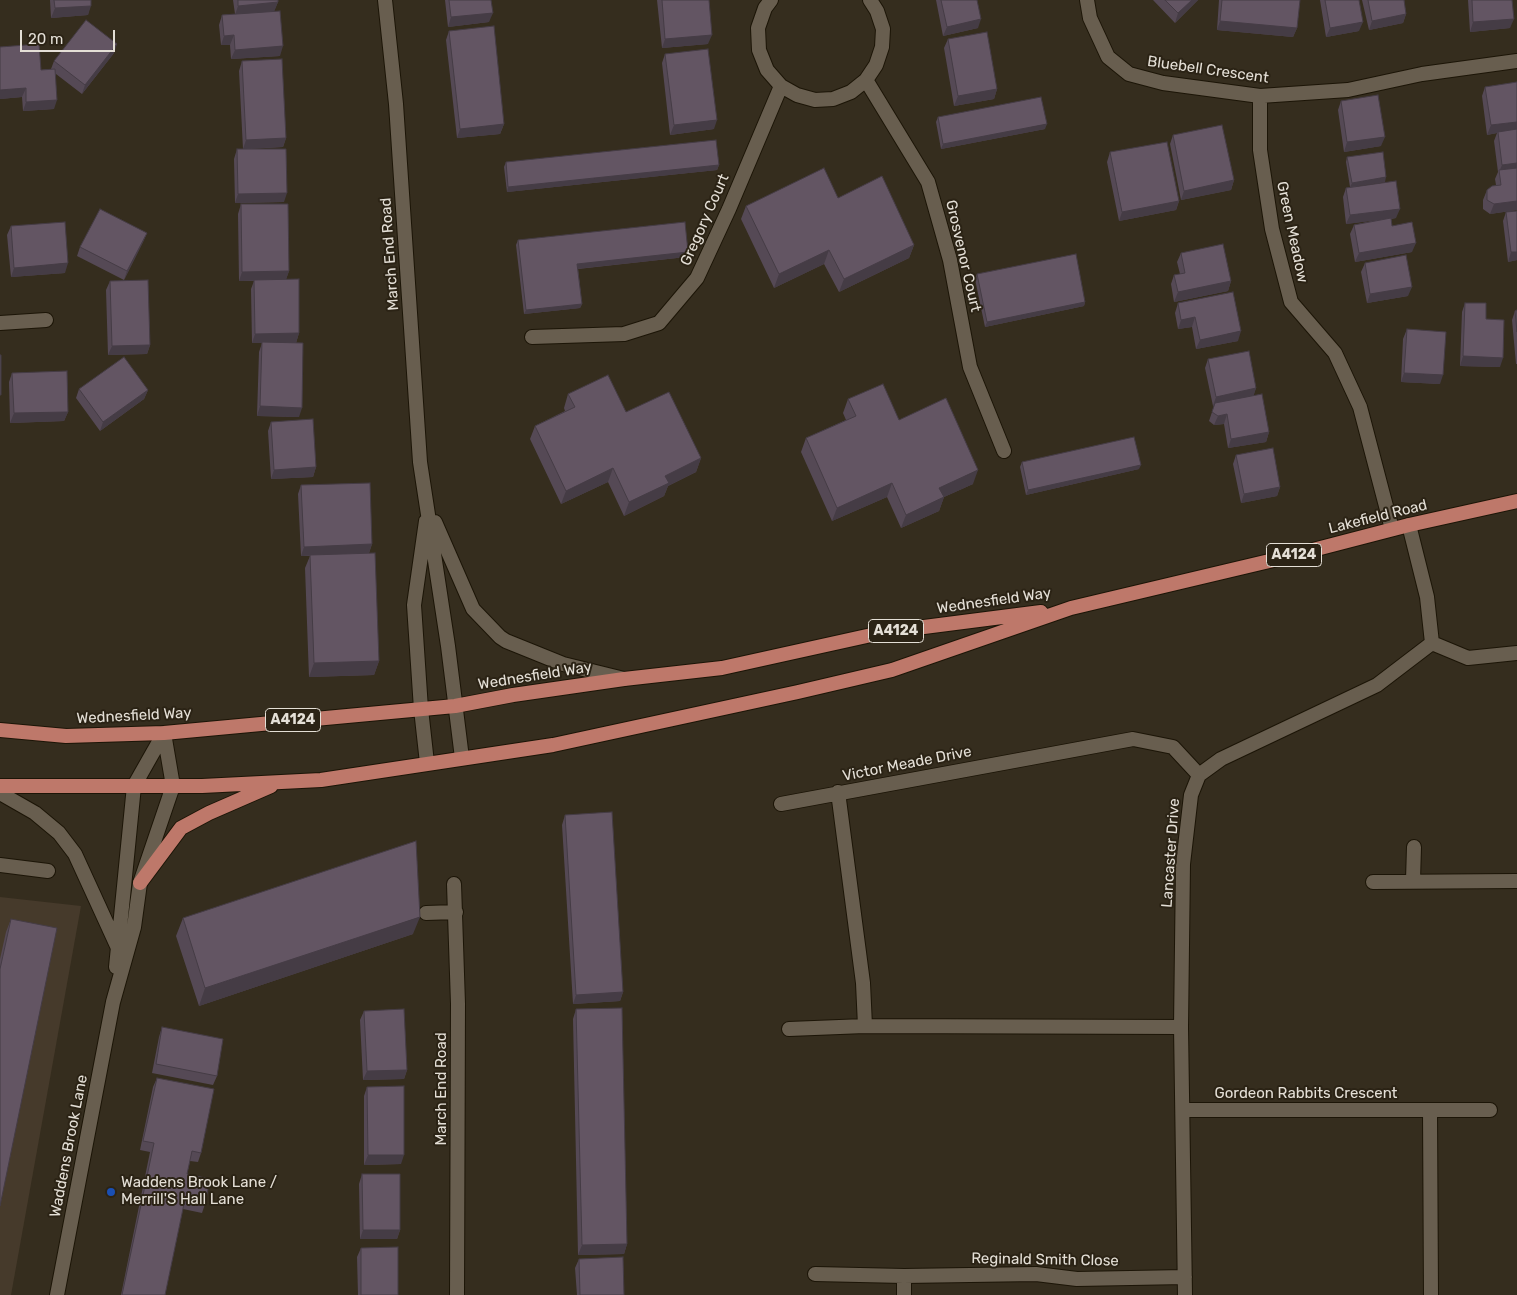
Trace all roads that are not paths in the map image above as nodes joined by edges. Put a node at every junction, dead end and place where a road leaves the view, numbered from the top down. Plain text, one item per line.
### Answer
1 (385, 0) edge
2 (771, 0) edge
3 (870, 0) edge
4 (1087, 0) edge
5 (1517, 61) edge
6 (866, 80) junction
7 (781, 86) junction
8 (1260, 96) junction
9 (46, 320) dead end
10 (0, 323) edge
11 (532, 337) dead end
12 (1004, 451) dead end
13 (1517, 501) edge
14 (428, 506) junction
15 (1409, 525) junction
16 (1392, 529) junction
17 (1071, 608) junction
18 (1432, 643) junction
19 (1517, 653) edge
20 (624, 679) junction
21 (455, 706) junction
22 (421, 709) junction
23 (0, 730) edge
24 (164, 733) junction
25 (462, 758) junction
26 (427, 763) junction
27 (1199, 775) junction
28 (278, 783) junction
29 (0, 786) edge
30 (134, 786) junction
31 (173, 786) junction
32 (838, 792) junction
33 (0, 793) edge
34 (781, 804) dead end
35 (1414, 847) dead end
36 (0, 865) edge
37 (48, 871) dead end
38 (1413, 880) junction
39 (1517, 881) edge
40 (1373, 882) dead end
41 (140, 883) junction
42 (454, 884) dead end
43 (456, 912) junction
44 (426, 913) dead end
45 (118, 948) junction
46 (113, 1002) junction
47 (865, 1026) junction
48 (1181, 1027) junction
49 (789, 1029) dead end
50 (1182, 1110) junction
51 (1430, 1110) junction
52 (1490, 1110) dead end
53 (815, 1274) dead end
54 (904, 1276) junction
55 (1185, 1277) junction
56 (57, 1295) edge
57 (457, 1295) edge
58 (904, 1295) edge
59 (1185, 1295) edge
60 (1430, 1295) edge

1 - 14 street, March End Road
2 - 7 street
3 - 6 street
4 - 8 street, Bluebell Crescent
5 - 8 street, Bluebell Crescent
6 - 7 street
6 - 12 street, Grosvenor Court
7 - 11 street, Gregory Court
8 - 16 street, Green Meadow
9 - 10 street
13 - 15 main road, Lakefield Road / A4124
14 - 20 street, March End Road
14 - 21 street, March End Road
14 - 22 street
15 - 16 main road, Lakefield Road / A4124
15 - 18 street
16 - 17 main road, Lakefield Road / A4124
17 - 20 main road, Wednesfield Way / A4124
17 - 25 main road, A4124
18 - 19 street
18 - 27 street
20 - 21 main road, Wednesfield Way / A4124
21 - 22 main road, Wednesfield Way / A4124
21 - 25 street, March End Road
22 - 24 main road, Wednesfield Way / A4124
22 - 26 street
23 - 24 main road, Wednesfield Way / A4124
24 - 30 street
24 - 31 street
25 - 26 main road, A4124
26 - 28 main road, A4124
27 - 32 street, Victor Meade Drive
27 - 48 street, Lancaster Drive
28 - 31 main road, A4124
28 - 41 main road
29 - 30 main road, A4124
30 - 31 main road, A4124
30 - 45 street
31 - 41 street
32 - 34 street
32 - 47 street, Victor Meade Drive
33 - 45 street
35 - 38 street
36 - 37 street
38 - 39 street
38 - 40 street
41 - 46 street
42 - 43 street, March End Road
43 - 44 street
43 - 57 street, March End Road
45 - 46 street
46 - 56 street, Waddens Brook Lane
47 - 48 street
47 - 49 street
48 - 50 street, Lancaster Drive
50 - 51 street, Gordeon Rabbits Crescent
50 - 55 street, Lancaster Drive
51 - 52 street, Gordeon Rabbits Crescent
51 - 60 street
53 - 54 street, Reginald Smith Close
54 - 55 street, Reginald Smith Close
54 - 58 street
55 - 59 street, Lancaster Drive

